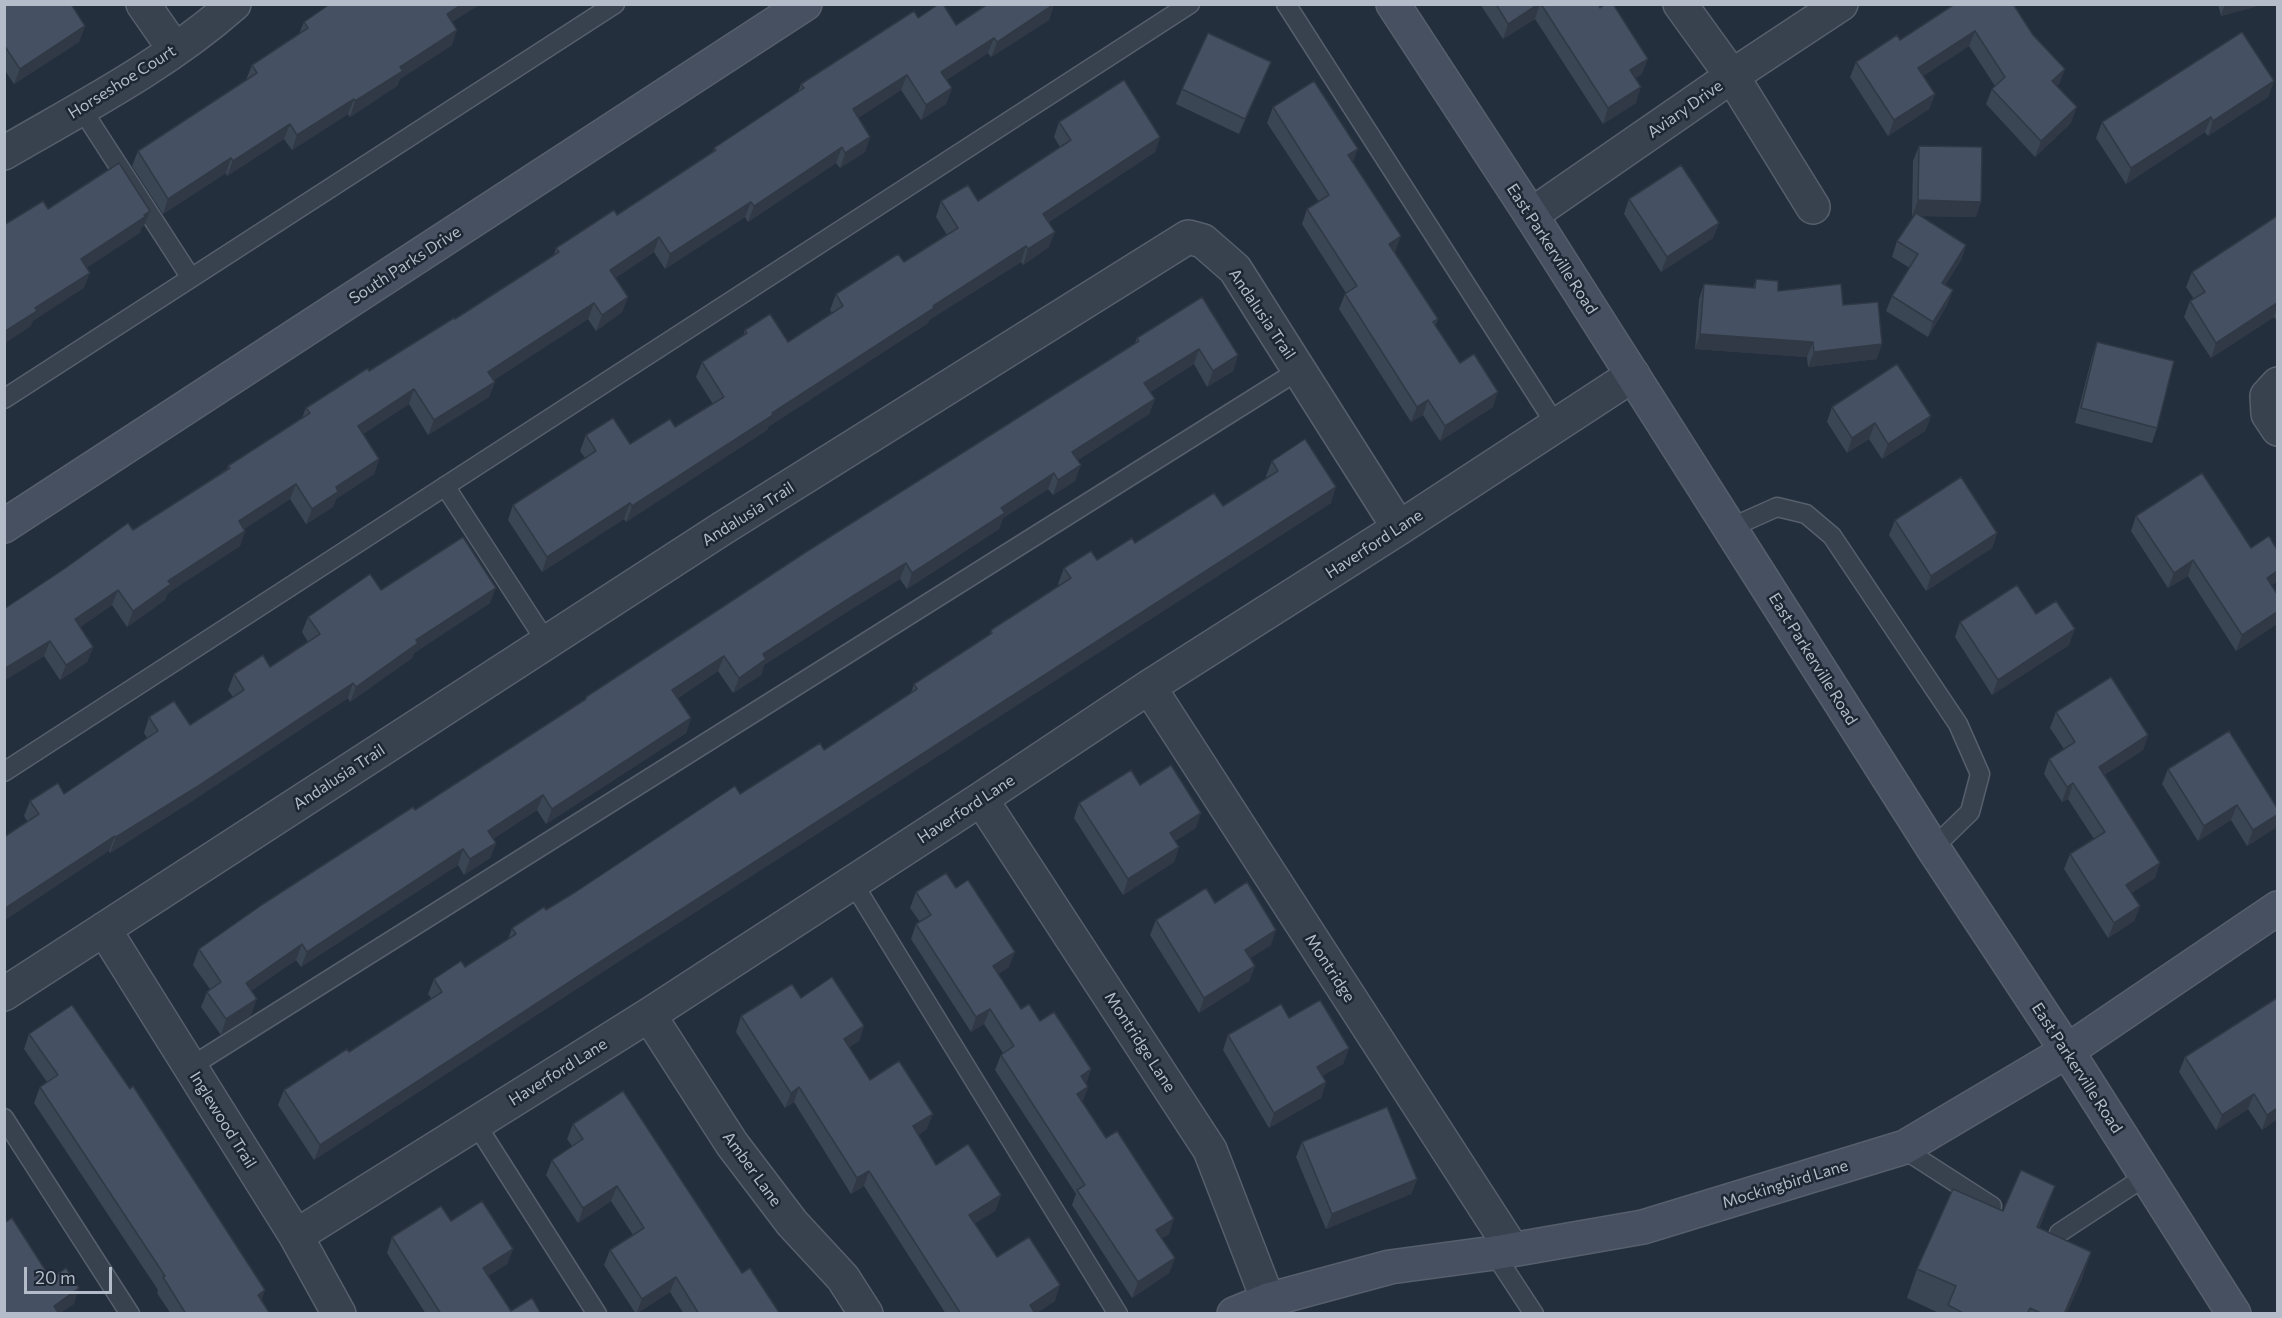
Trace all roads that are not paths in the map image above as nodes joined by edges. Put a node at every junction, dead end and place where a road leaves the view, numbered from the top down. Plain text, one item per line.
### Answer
1 (142, 4) edge
2 (234, 4) edge
3 (615, 4) edge
4 (805, 4) edge
5 (1190, 4) edge
6 (1286, 4) edge
7 (1393, 4) edge
8 (1680, 4) edge
9 (1841, 4) edge
10 (175, 50) junction
11 (1732, 76) junction
12 (81, 108) junction
13 (5, 152) edge
14 (1813, 207) dead end
15 (1531, 215) junction
16 (191, 278) junction
17 (1299, 370) junction
18 (1633, 375) junction
19 (2277, 384) edge
20 (4, 399) edge
21 (1556, 425) junction
22 (2277, 429) edge
23 (446, 486) junction
24 (4, 526) edge
25 (1399, 528) junction
26 (1730, 528) junction
27 (547, 643) junction
28 (1149, 687) junction
29 (4, 772) edge
30 (981, 800) junction
31 (1933, 848) junction
32 (853, 882) junction
33 (2277, 908) edge
34 (104, 929) junction
35 (4, 994) edge
36 (649, 1015) junction
37 (2067, 1052) junction
38 (190, 1067) junction
39 (4, 1118) edge
40 (476, 1124) junction
41 (1902, 1148) junction
42 (2146, 1176) junction
43 (1992, 1206) edge
44 (2059, 1233) dead end
45 (296, 1236) junction
46 (1503, 1251) junction
47 (1268, 1300) junction
48 (130, 1314) edge
49 (339, 1314) edge
50 (597, 1314) edge
51 (866, 1314) edge
52 (1118, 1314) edge
53 (1234, 1314) edge
54 (1534, 1314) edge
55 (2234, 1314) edge

1 - 10 street
2 - 10 street, Horseshoe Court
3 - 16 lane
4 - 24 street, South Parks Drive
5 - 23 lane
6 - 21 lane
7 - 15 street, East Parkerville Road
8 - 11 street
9 - 11 street, Aviary Drive
10 - 12 street, Horseshoe Court
11 - 14 street
11 - 15 street, Aviary Drive
12 - 13 street, Horseshoe Court
12 - 16 lane
15 - 18 street, East Parkerville Road
16 - 20 lane
17 - 25 street, Andalusia Trail
17 - 27 street, Andalusia Trail
17 - 38 lane
18 - 21 street, Haverford Lane
18 - 26 street, East Parkerville Road
19 - 22 street
21 - 25 street, Haverford Lane
23 - 27 lane
23 - 29 lane
25 - 28 street, Haverford Lane
26 - 31 street, East Parkerville Road
26 - 31 lane
27 - 34 street, Andalusia Trail
28 - 30 street, Haverford Lane
28 - 46 street, Montridge
30 - 32 street, Haverford Lane
30 - 47 street, Montridge Lane
31 - 37 street, East Parkerville Road
32 - 36 street, Haverford Lane
32 - 52 lane
33 - 37 street, Mockingbird Lane
34 - 35 street, Andalusia Trail
34 - 38 street, Inglewood Trail
36 - 40 street, Haverford Lane
36 - 51 street, Amber Lane
37 - 41 street, Mockingbird Lane
37 - 42 street, East Parkerville Road
38 - 45 street, Inglewood Trail
39 - 48 lane
40 - 45 street, Haverford Lane
40 - 50 lane
41 - 43 lane
41 - 46 street, Mockingbird Lane
42 - 44 lane
42 - 55 street, East Parkerville Road
45 - 49 street, Inglewood Trail
46 - 47 street, Mockingbird Lane
46 - 54 lane
47 - 53 street, Mockingbird Lane

